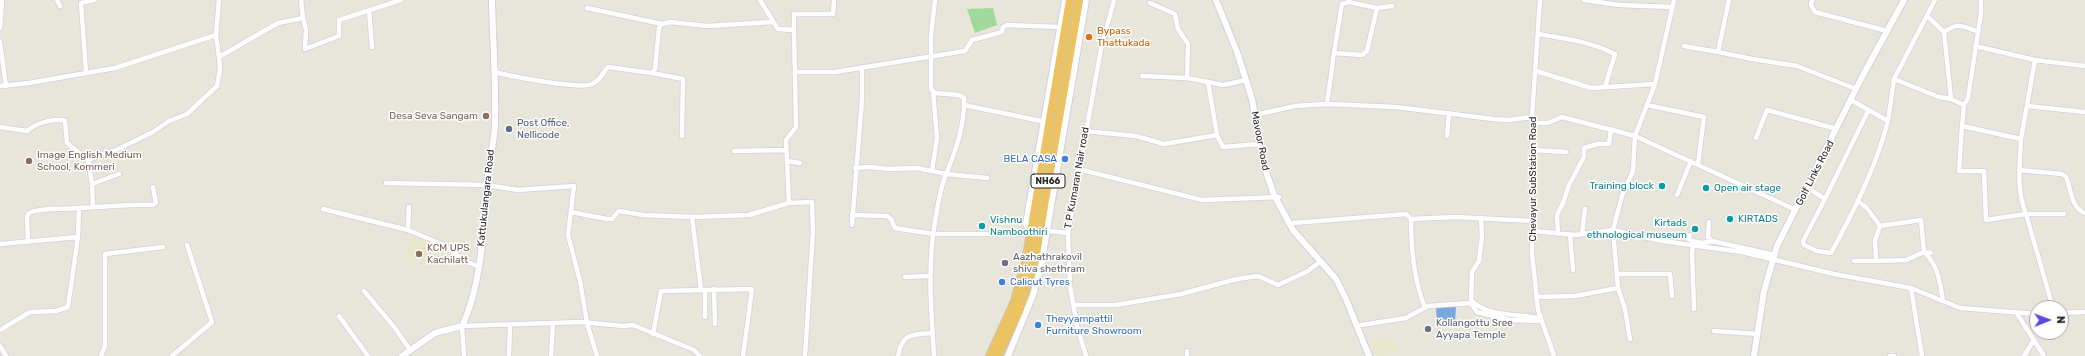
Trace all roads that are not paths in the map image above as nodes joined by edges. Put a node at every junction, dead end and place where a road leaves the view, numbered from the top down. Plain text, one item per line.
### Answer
1 (2, 0) edge
2 (57, 0) edge
3 (94, 0) edge
4 (218, 0) edge
5 (301, 0) edge
6 (401, 0) edge
7 (492, 0) edge
8 (760, 0) edge
9 (834, 0) edge
10 (935, 0) edge
11 (1065, 0) edge
12 (1070, 0) edge
13 (1079, 0) edge
14 (1086, 0) edge
15 (1114, 0) edge
16 (1216, 0) edge
17 (1219, 0) edge
18 (1337, 0) edge
19 (1540, 0) edge
20 (1584, 0) edge
21 (1674, 0) edge
22 (1729, 0) edge
23 (1812, 0) edge
24 (1904, 0) edge
25 (1935, 0) edge
26 (1981, 0) edge
27 (1349, 1) edge
28 (1150, 3) dead end
29 (1342, 4) junction
30 (60, 6) dead end
31 (1392, 6) dead end
32 (1672, 7) junction
33 (588, 8) dead end
34 (1377, 8) junction
35 (369, 10) junction
36 (1927, 16) junction
37 (303, 18) junction
38 (773, 22) junction
39 (662, 24) junction
40 (1060, 27) junction
41 (0, 28) edge
42 (794, 30) junction
43 (1887, 31) junction
44 (1977, 31) junction
45 (1944, 32) junction
46 (1538, 34) junction
47 (216, 35) junction
48 (0, 42) edge
49 (1684, 46) dead end
50 (1975, 46) junction
51 (372, 47) dead end
52 (1718, 52) junction
53 (1334, 54) junction
54 (931, 56) junction
55 (219, 57) junction
56 (2035, 60) junction
57 (2085, 66) edge
58 (862, 67) junction
59 (1536, 71) junction
60 (86, 72) junction
61 (494, 72) junction
62 (795, 72) junction
63 (652, 73) junction
64 (1142, 76) dead end
65 (1187, 78) junction
66 (1894, 79) junction
67 (1246, 80) junction
68 (1208, 82) junction
69 (1655, 84) junction
70 (0, 86) edge
71 (6, 86) junction
72 (1604, 87) junction
73 (1856, 89) junction
74 (933, 90) junction
75 (1951, 99) junction
76 (1851, 100) junction
77 (1327, 104) junction
78 (964, 105) junction
79 (1647, 105) junction
80 (1964, 105) junction
81 (2028, 106) junction
82 (1868, 111) junction
83 (2085, 112) edge
84 (1449, 113) junction
85 (1257, 114) junction
86 (1532, 120) junction
87 (1888, 120) junction
88 (1041, 121) dead end
89 (1962, 126) junction
90 (0, 128) edge
91 (1611, 129) junction
92 (1837, 129) junction
93 (1085, 131) junction
94 (1217, 135) junction
95 (682, 136) dead end
96 (1447, 136) dead end
97 (1635, 136) junction
98 (1756, 138) dead end
99 (2021, 139) junction
100 (1260, 144) junction
101 (786, 150) junction
102 (1533, 150) junction
103 (734, 151) dead end
104 (1566, 152) dead end
105 (88, 160) junction
106 (787, 161) junction
107 (1691, 161) junction
108 (800, 163) dead end
109 (1698, 164) junction
110 (855, 168) junction
111 (1078, 169) junction
112 (2019, 170) junction
113 (932, 171) junction
114 (120, 174) dead end
115 (946, 174) junction
116 (987, 178) dead end
117 (386, 183) dead end
118 (92, 184) junction
119 (487, 186) junction
120 (153, 187) dead end
121 (1808, 188) junction
122 (1678, 195) dead end
123 (1277, 198) junction
124 (1826, 198) junction
125 (1052, 200) junction
126 (1858, 201) junction
127 (789, 203) junction
128 (93, 207) junction
129 (409, 207) dead end
130 (1044, 207) junction
131 (79, 208) junction
132 (323, 209) dead end
133 (1585, 209) dead end
134 (1796, 210) junction
135 (571, 212) junction
136 (2085, 213) edge
137 (2026, 214) junction
138 (2064, 214) dead end
139 (852, 215) junction
140 (692, 216) junction
141 (1481, 218) junction
142 (1411, 219) junction
143 (1534, 221) junction
144 (1710, 222) dead end
145 (1293, 223) junction
146 (852, 225) dead end
147 (1880, 226) junction
148 (408, 230) junction
149 (1048, 230) junction
150 (1614, 230) junction
151 (1534, 231) junction
152 (1068, 233) junction
153 (934, 234) junction
154 (1031, 234) junction
155 (1558, 234) junction
156 (1582, 234) junction
157 (1570, 235) junction
158 (1690, 235) dead end
159 (78, 237) junction
160 (1712, 241) junction
161 (28, 242) junction
162 (0, 244) edge
163 (187, 245) dead end
164 (1693, 245) junction
165 (163, 247) dead end
166 (1924, 252) junction
167 (1931, 253) dead end
168 (1774, 257) junction
169 (1321, 261) junction
170 (1854, 261) dead end
171 (1876, 261) junction
172 (478, 266) junction
173 (1573, 270) dead end
174 (1617, 274) junction
175 (930, 276) junction
176 (905, 277) dead end
177 (1618, 288) junction
178 (1911, 288) junction
179 (714, 289) junction
180 (703, 290) junction
181 (364, 291) dead end
182 (1672, 296) dead end
183 (1536, 297) junction
184 (2051, 300) edge
185 (1943, 301) junction
186 (1073, 305) junction
187 (1425, 308) junction
188 (1694, 309) dead end
189 (2016, 312) junction
190 (2085, 312) edge
191 (2029, 313) edge
192 (2069, 313) edge
193 (339, 316) dead end
194 (705, 317) dead end
195 (1540, 320) junction
196 (588, 323) junction
197 (553, 324) junction
198 (715, 324) dead end
199 (510, 325) junction
200 (462, 326) junction
201 (1361, 326) junction
202 (0, 330) edge
203 (1714, 331) dead end
204 (2029, 332) edge
205 (653, 334) junction
206 (933, 334) junction
207 (1758, 334) junction
208 (1630, 339) dead end
209 (2034, 340) joint
210 (0, 346) edge
211 (410, 350) junction
212 (6, 356) edge
213 (101, 356) edge
214 (172, 356) edge
215 (368, 356) edge
216 (402, 356) edge
217 (464, 356) edge
218 (509, 356) edge
219 (551, 356) edge
220 (598, 356) edge
221 (700, 356) edge
222 (743, 356) edge
223 (805, 356) edge
224 (898, 356) edge
225 (934, 356) edge
226 (990, 356) edge
227 (998, 356) edge
228 (1008, 356) edge
229 (1086, 356) edge
230 (1369, 356) edge
231 (1373, 356) edge
232 (1554, 356) edge
233 (1754, 356) edge
234 (1890, 356) edge
235 (1894, 356) edge
236 (1922, 356) edge
237 (2024, 356) edge
238 (2044, 356) edge

1 - 41 street
2 - 30 street
3 - 60 street
4 - 47 street
5 - 37 street
6 - 35 street
7 - 61 main road, Kattukulangara Road
8 - 38 street
9 - 42 street
10 - 54 street
11 - 40 main road
12 - 154 highway, NH66
13 - 130 highway, NH66
14 - 125 main road
15 - 93 street, T P Kumaran Nair road
16 - 67 main road, Mavoor Road
17 - 85 main road, Mavoor Road
18 - 29 street
19 - 46 street, Chevayur SubStation Road
20 - 32 street
21 - 32 street
22 - 52 street
23 - 43 street
24 - 43 main road, Golf Links Road
25 - 36 street
26 - 44 street
27 - 29 street
27 - 34 street
28 - 65 street
29 - 53 street
31 - 34 street
32 - 69 street
33 - 39 street
34 - 53 street
35 - 37 street
35 - 51 street
36 - 45 street
36 - 66 street
37 - 55 street
38 - 39 street
38 - 42 street
39 - 63 street
40 - 54 street
40 - 154 main road
42 - 62 street
43 - 73 main road, Golf Links Road
44 - 45 street
44 - 50 street
45 - 75 street
46 - 59 street, Chevayur SubStation Road
46 - 72 street
47 - 55 street
47 - 60 street
48 - 71 street
49 - 52 street
50 - 56 street
50 - 80 street
52 - 73 street
53 - 77 street
54 - 58 street
54 - 74 street
55 - 105 street
56 - 57 street
56 - 81 street
58 - 62 street
58 - 110 street
59 - 72 street
59 - 86 street, Chevayur SubStation Road
60 - 71 street
61 - 63 street
61 - 119 main road, Kattukulangara Road
62 - 101 street
63 - 95 street
64 - 65 street
65 - 68 street
66 - 75 street
66 - 87 street
67 - 68 street
67 - 85 main road, Mavoor Road
68 - 94 street
69 - 72 street
69 - 79 street
70 - 71 street
73 - 76 main road, Golf Links Road
74 - 78 street
74 - 113 street
75 - 80 street
76 - 82 street
76 - 92 main road, Golf Links Road
77 - 84 street
77 - 85 street
78 - 88 street
78 - 115 street
79 - 97 street
79 - 109 street
80 - 89 street
81 - 83 street
81 - 99 street
82 - 87 street
82 - 124 street
84 - 86 street
84 - 96 street
85 - 100 main road, Mavoor Road
85 - 123 main road, Mavoor Road
86 - 91 street
86 - 102 street, Chevayur SubStation Road
87 - 126 street
89 - 99 street
89 - 137 street
90 - 105 street
91 - 97 street
91 - 155 street
92 - 98 street
92 - 121 main road, Golf Links Road
93 - 94 street
93 - 111 street, T P Kumaran Nair road
94 - 100 street
97 - 107 street
97 - 150 street
99 - 112 street
100 - 123 main road, Mavoor Road
101 - 103 street
101 - 106 street
102 - 104 street
102 - 143 street, Chevayur SubStation Road
105 - 118 street
106 - 108 street
106 - 127 street
107 - 109 street
107 - 122 street
109 - 134 street
110 - 113 street
110 - 139 street
111 - 123 street
111 - 152 street, T P Kumaran Nair road
112 - 136 street
112 - 137 street
113 - 115 street
114 - 118 street
115 - 116 street
115 - 153 street
117 - 119 street
118 - 128 street
119 - 135 street
119 - 172 main road, Kattukulangara Road
120 - 128 street
121 - 124 street
121 - 134 main road, Golf Links Road
123 - 145 main road, Mavoor Road
123 - 169 main road, Mavoor Road
124 - 126 street
125 - 130 main road
125 - 149 main road
126 - 147 street
127 - 140 street
127 - 223 street
128 - 131 street
129 - 148 street
130 - 227 highway, NH66
131 - 159 street
131 - 161 street
132 - 148 street
133 - 156 street
134 - 168 main road, Golf Links Road
135 - 140 street
135 - 196 street
137 - 138 street
137 - 184 street
139 - 146 street
139 - 153 street
140 - 180 street
141 - 142 street
141 - 143 street
141 - 195 street
142 - 145 street
142 - 187 street
143 - 151 street, Chevayur SubStation Road
144 - 160 street
145 - 201 main road, Mavoor Road
147 - 166 street
147 - 171 street
148 - 172 street
149 - 152 street
149 - 228 main road
150 - 156 street
150 - 164 street
150 - 174 street
151 - 155 street
151 - 183 street, Chevayur SubStation Road
152 - 186 street, T P Kumaran Nair road
153 - 154 street
153 - 175 street
154 - 226 highway, NH66
155 - 157 street
156 - 157 street
157 - 173 street
158 - 160 street
159 - 161 street
159 - 202 street
160 - 168 street
161 - 162 street
163 - 214 street
164 - 168 street
164 - 188 street
165 - 213 street
166 - 167 street
166 - 171 street
166 - 185 street
168 - 178 street
168 - 207 main road, Golf Links Road
169 - 186 street
169 - 230 main road, Mavoor Road
170 - 171 street
172 - 200 main road, Kattukulangara Road
174 - 177 street
174 - 182 street
175 - 176 street
175 - 206 street
177 - 183 street
177 - 208 street
178 - 185 street
178 - 236 street
179 - 180 street
179 - 198 street
179 - 222 street
180 - 194 street
180 - 205 street
181 - 211 street
183 - 195 street, Chevayur SubStation Road
185 - 189 street
186 - 229 street, T P Kumaran Nair road
187 - 195 street
187 - 201 street
189 - 191 street
189 - 204 street
190 - 192 street
193 - 215 street
195 - 232 street, Chevayur SubStation Road
196 - 197 street
196 - 205 street
196 - 220 street
197 - 199 street
197 - 219 street
199 - 200 street
199 - 218 street
200 - 211 main road
200 - 217 street
201 - 231 main road, Mavoor Road
203 - 207 street
205 - 221 street
206 - 224 street
206 - 225 street
207 - 233 main road, Golf Links Road
209 - 237 street
209 - 238 street
210 - 212 street
211 - 216 main road
234 - 235 street

